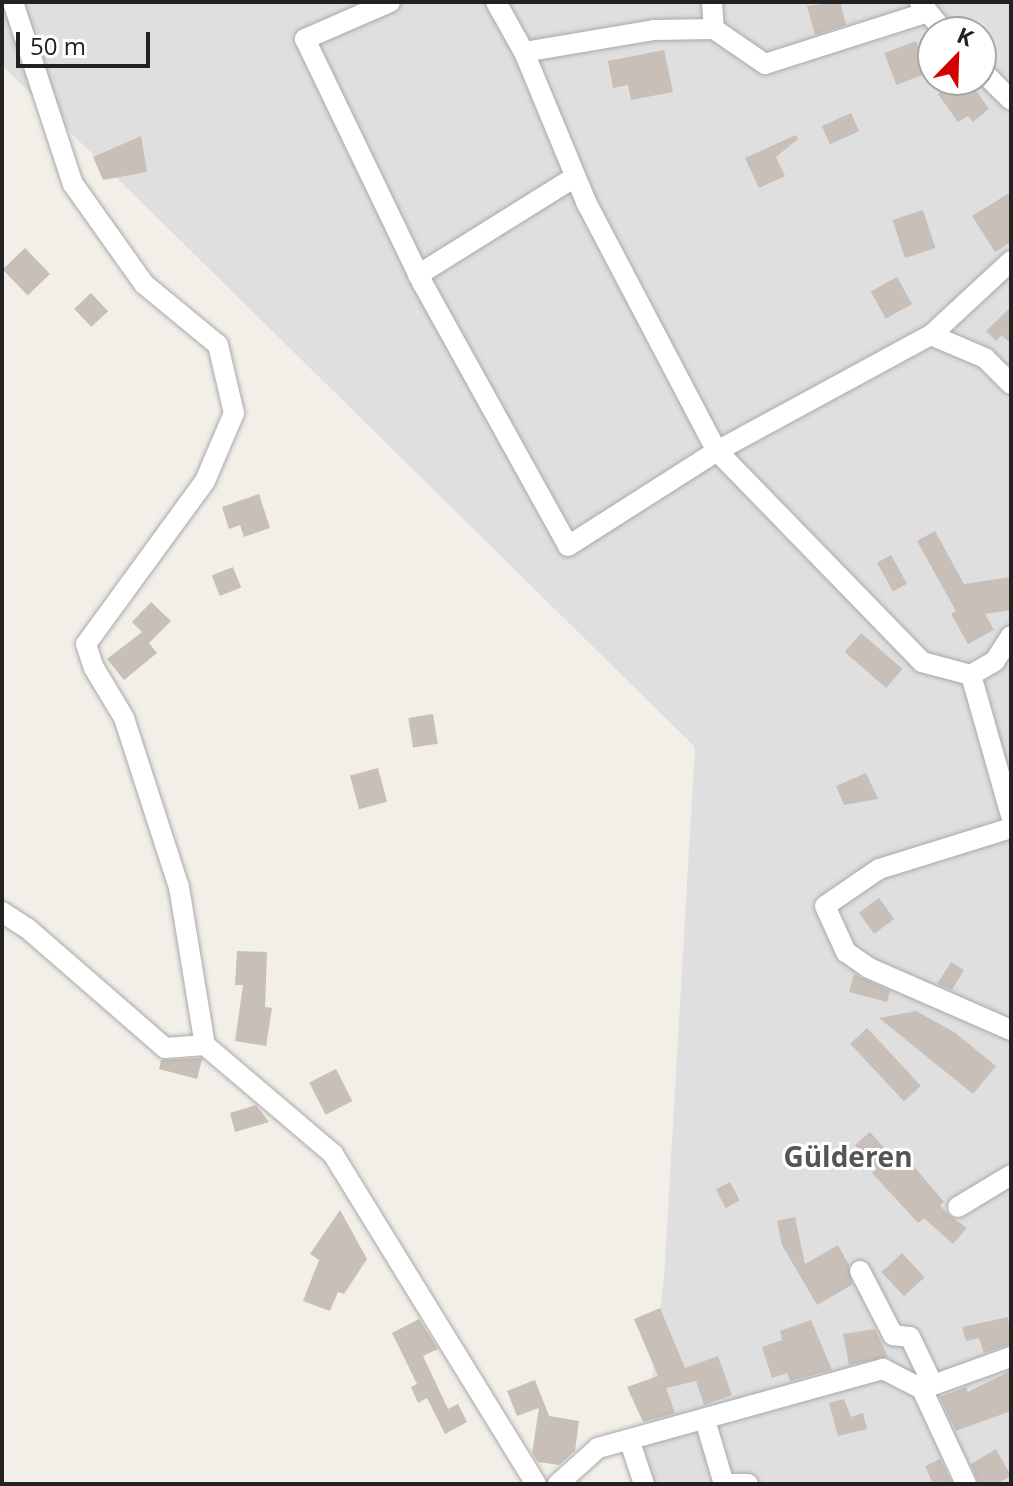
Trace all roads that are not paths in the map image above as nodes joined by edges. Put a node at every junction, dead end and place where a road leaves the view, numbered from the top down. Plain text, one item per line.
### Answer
1 (13, 2) edge
2 (390, 2) edge
3 (496, 2) edge
4 (712, 2) edge
5 (923, 8) edge
6 (714, 29) junction
7 (524, 52) junction
8 (575, 177) junction
9 (1011, 261) edge
10 (418, 275) junction
11 (931, 335) junction
12 (1011, 384) edge
13 (717, 451) junction
14 (1011, 636) edge
15 (971, 675) junction
16 (1011, 815) edge
17 (1011, 828) edge
18 (2, 912) edge
19 (1011, 1030) edge
20 (205, 1045) junction
21 (1011, 1175) edge
22 (958, 1207) dead end
23 (860, 1271) dead end
24 (1011, 1357) edge
25 (928, 1387) junction
26 (705, 1420) junction
27 (630, 1442) junction
28 (536, 1484) edge
29 (558, 1484) edge
30 (644, 1484) edge
31 (726, 1484) edge
32 (748, 1484) edge
33 (966, 1484) edge

1 - 20 street
2 - 10 street
3 - 7 street
4 - 6 street
5 - 6 street
6 - 7 street
7 - 8 street
8 - 10 street
8 - 13 street
9 - 11 street
10 - 13 street
11 - 12 street
11 - 13 street
13 - 15 street
14 - 15 street
15 - 16 street
17 - 19 street
18 - 20 street
20 - 28 street
21 - 22 street
23 - 25 street
24 - 25 street
25 - 26 street
25 - 33 street
26 - 27 street
26 - 31 street
27 - 29 street
27 - 30 street
31 - 32 street

